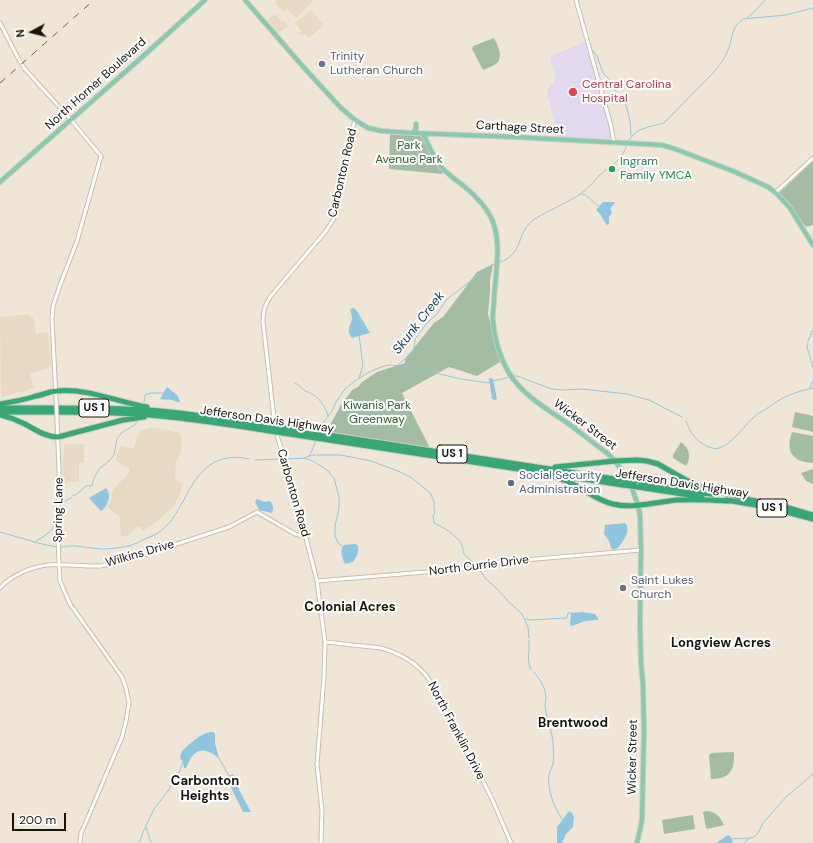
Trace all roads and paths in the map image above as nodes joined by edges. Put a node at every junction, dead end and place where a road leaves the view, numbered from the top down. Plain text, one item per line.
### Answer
1 (205, 0) edge
2 (245, 0) edge
3 (576, 0) edge
4 (0, 23) edge
5 (71, 120) junction
6 (355, 120) junction
7 (416, 124) dead end
8 (413, 133) junction
9 (423, 134) junction
10 (614, 143) junction
11 (813, 158) edge
12 (0, 182) edge
13 (776, 192) junction
14 (813, 245) edge
15 (56, 391) junction
16 (0, 404) edge
17 (0, 408) edge
18 (0, 412) edge
19 (188, 414) junction
20 (0, 415) edge
21 (158, 415) junction
22 (270, 428) junction
23 (283, 430) junction
24 (58, 437) junction
25 (615, 461) junction
26 (534, 466) junction
27 (527, 470) junction
28 (622, 482) junction
29 (636, 484) junction
30 (748, 499) junction
31 (729, 501) junction
32 (638, 505) junction
33 (813, 514) edge
34 (813, 519) edge
35 (306, 537) junction
36 (641, 550) junction
37 (59, 564) junction
38 (317, 581) junction
39 (0, 588) edge
40 (325, 642) junction
41 (80, 843) edge
42 (321, 843) edge
43 (511, 843) edge
44 (637, 843) edge

1 - 5 main road, North Horner Boulevard
2 - 6 main road, Carthage Street
3 - 10 street
4 - 5 street
5 - 12 main road, North Horner Boulevard
5 - 15 street, Spring Lane
6 - 8 main road, Carthage Street
6 - 35 street, Carbonton Road
7 - 8 main road
8 - 9 main road, Carthage Street
9 - 10 main road, Carthage Street
9 - 25 main road, Wicker Street
10 - 13 main road, Carthage Street
11 - 13 street
13 - 14 main road, Carthage Street
15 - 16 highway
15 - 19 highway
15 - 24 street, Spring Lane, bridge
17 - 19 highway, Jefferson Davis Highway / US 1
18 - 21 highway, Jefferson Davis Highway / US 1
19 - 22 highway, Jefferson Davis Highway / US 1
20 - 24 highway
21 - 22 highway, Jefferson Davis Highway / US 1
21 - 24 highway
22 - 23 highway, Jefferson Davis Highway / US 1, bridge
23 - 26 highway, Jefferson Davis Highway / US 1
23 - 27 highway, Jefferson Davis Highway / US 1
24 - 37 street, Spring Lane
25 - 26 highway
25 - 30 highway
25 - 32 main road, Wicker Street
26 - 28 highway, Jefferson Davis Highway / US 1
27 - 28 highway, Jefferson Davis Highway / US 1
27 - 32 highway
28 - 29 highway, Jefferson Davis Highway / US 1, bridge
29 - 30 highway, Jefferson Davis Highway / US 1
29 - 31 highway, Jefferson Davis Highway / US 1
30 - 33 highway, Jefferson Davis Highway / US 1
31 - 32 highway
31 - 34 highway, Jefferson Davis Highway / US 1
32 - 36 main road, Wicker Street
35 - 37 street, Wilkins Drive
35 - 38 street, Carbonton Road
36 - 38 street, North Currie Drive
36 - 44 main road, Wicker Street
37 - 39 street, Wilkins Drive
37 - 41 street, Spring Lane
38 - 40 street, Carbonton Road
40 - 42 street, Carbonton Road
40 - 43 street, North Franklin Drive

